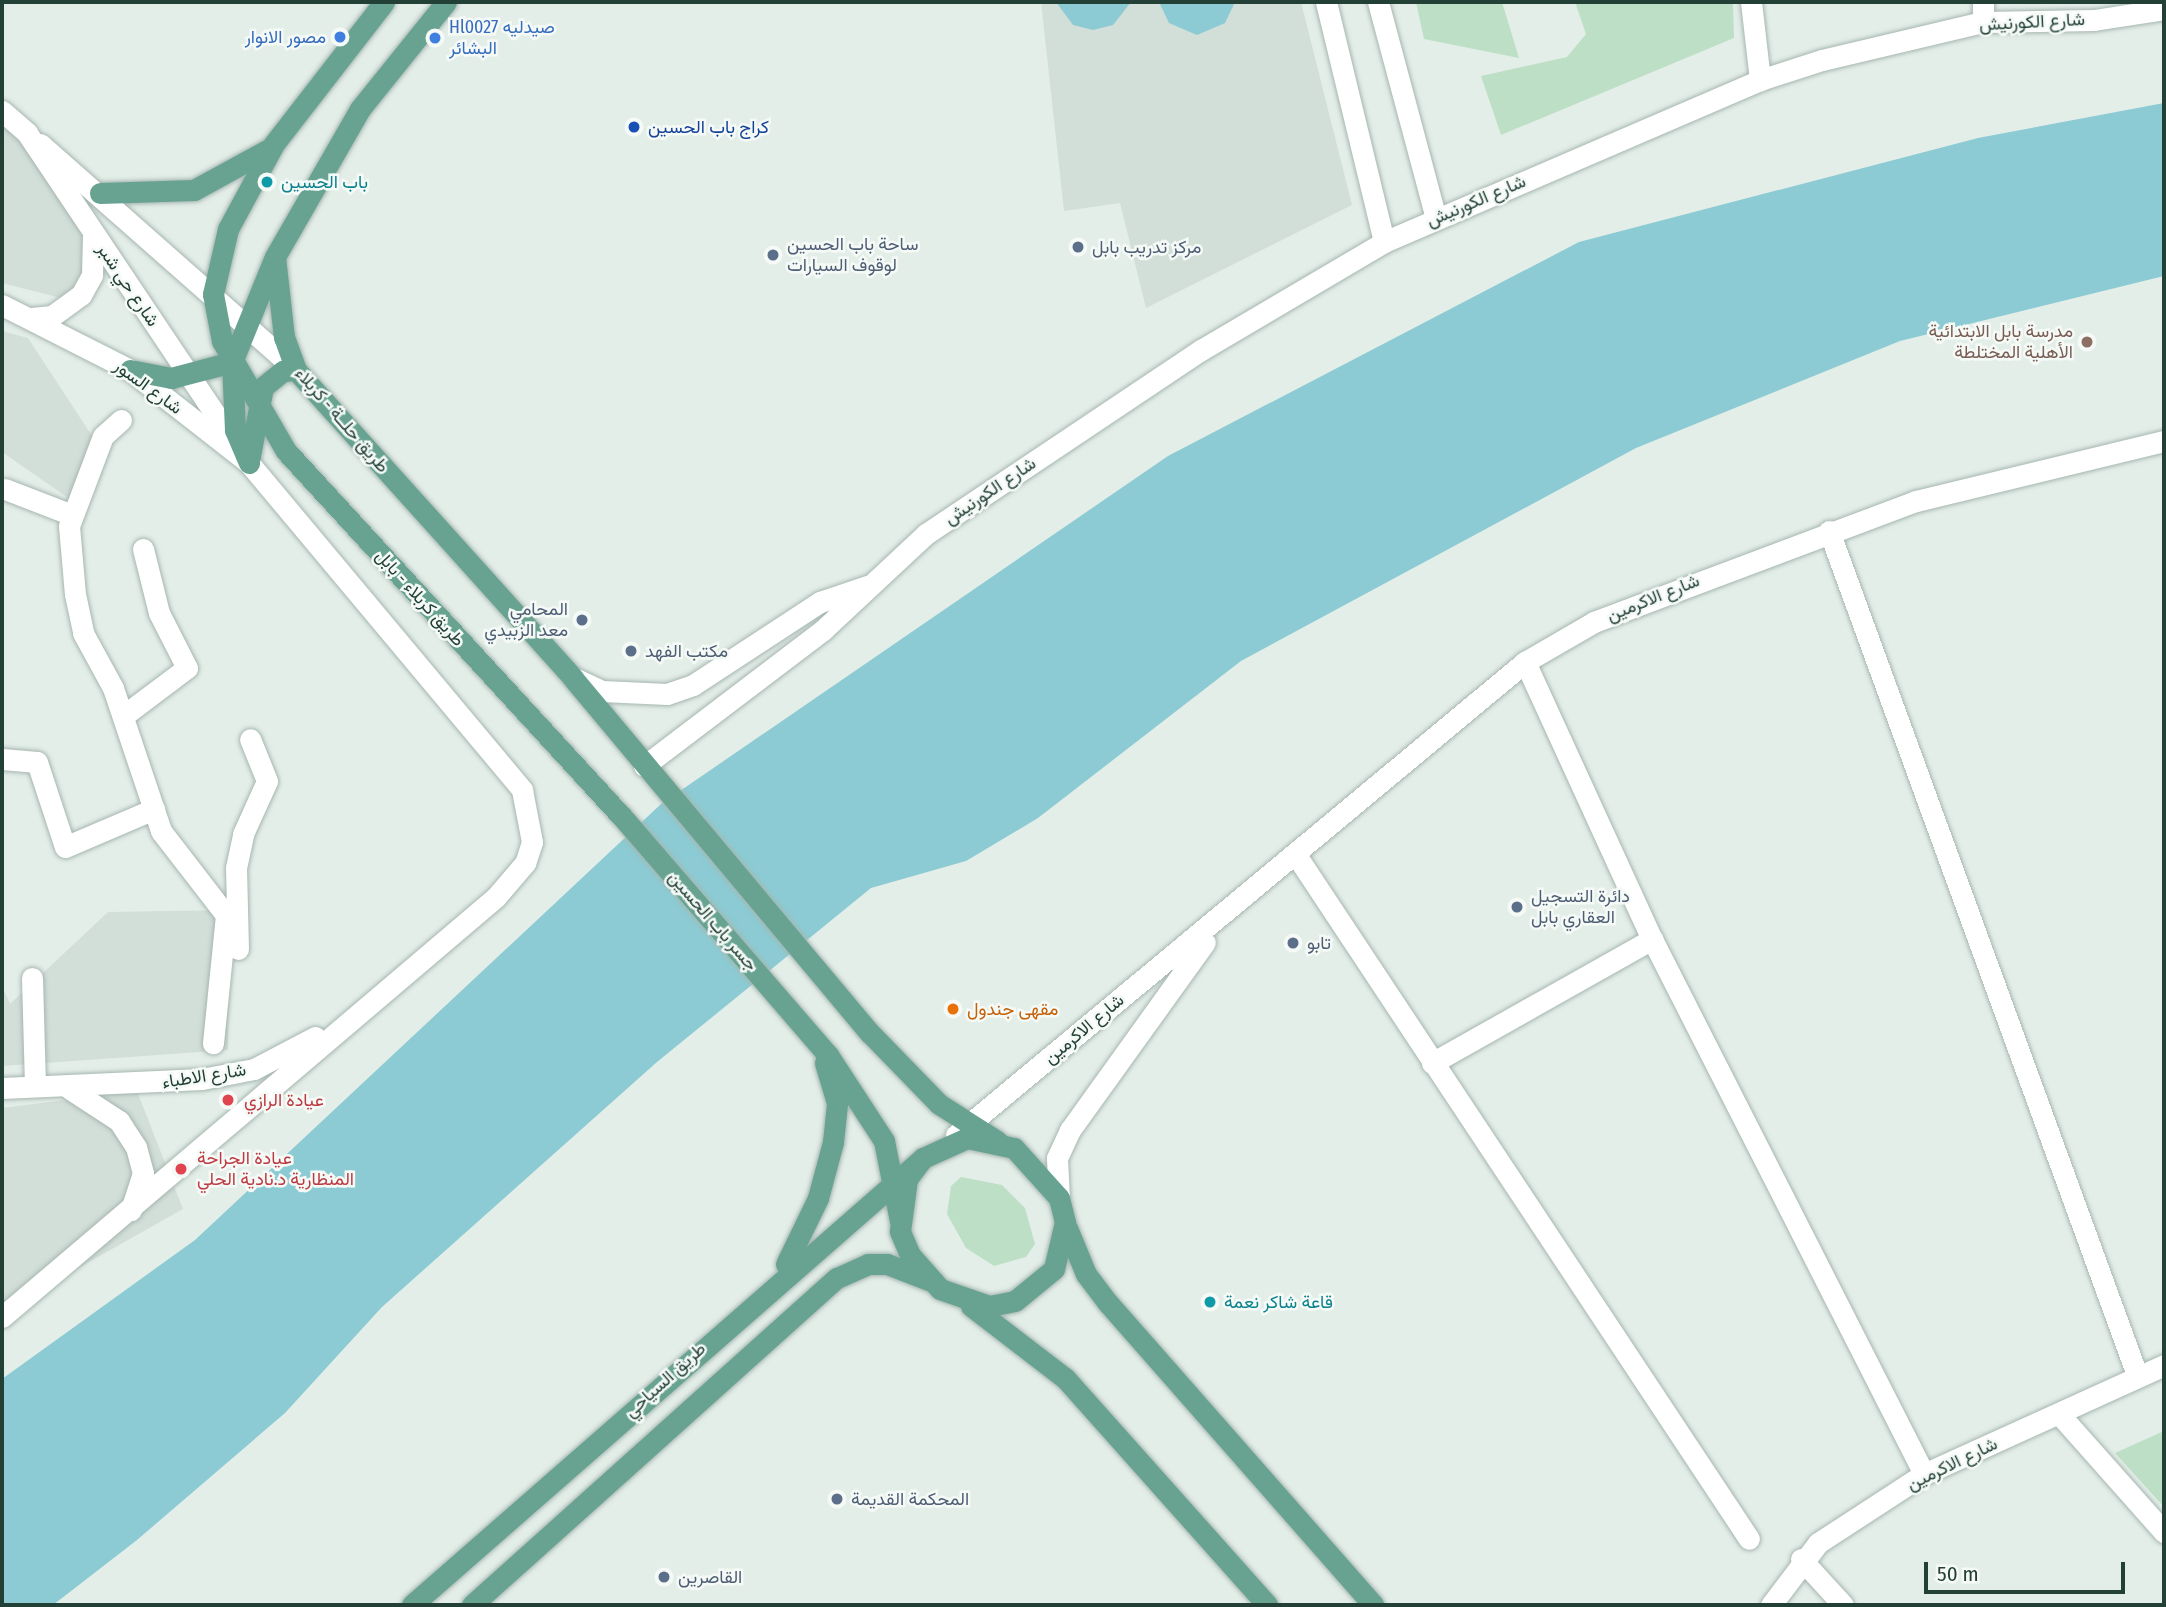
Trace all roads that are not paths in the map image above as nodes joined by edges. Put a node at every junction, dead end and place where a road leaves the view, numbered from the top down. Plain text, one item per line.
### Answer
1 (384, 2) edge
2 (446, 2) edge
3 (1326, 2) edge
4 (1378, 2) edge
5 (1751, 2) edge
6 (2164, 9) edge
7 (1983, 12) edge
8 (1760, 80) junction
9 (2, 111) edge
10 (27, 133) junction
11 (274, 144) junction
12 (100, 193) junction
13 (1436, 218) junction
14 (93, 232) junction
15 (1384, 242) junction
16 (275, 257) junction
17 (213, 294) junction
18 (2, 305) edge
19 (32, 318) junction
20 (246, 324) junction
21 (232, 362) junction
22 (130, 370) junction
23 (296, 370) junction
24 (189, 375) junction
25 (257, 409) junction
26 (121, 420) dead end
27 (2164, 441) edge
28 (248, 463) junction
29 (5, 489) dead end
30 (72, 516) junction
31 (1829, 531) junction
32 (143, 549) dead end
33 (869, 585) junction
34 (1525, 662) junction
35 (572, 677) junction
36 (124, 716) junction
37 (250, 739) dead end
38 (2, 760) edge
39 (644, 766) junction
40 (154, 808) junction
41 (625, 820) joint
42 (1296, 855) junction
43 (1226, 915) junction
44 (1652, 939) junction
45 (32, 978) dead end
46 (222, 987) junction
47 (374, 1003) junction
48 (804, 1026) junction
49 (213, 1042) dead end
50 (1432, 1063) junction
51 (35, 1086) junction
52 (59, 1086) junction
53 (2, 1088) edge
54 (967, 1127) junction
55 (997, 1141) junction
56 (943, 1145) junction
57 (923, 1158) junction
58 (896, 1181) junction
59 (1059, 1198) junction
60 (129, 1215) junction
61 (900, 1221) junction
62 (1065, 1222) junction
63 (934, 1282) junction
64 (763, 1292) junction
65 (963, 1301) junction
66 (2, 1317) edge
67 (2164, 1364) edge
68 (2137, 1375) junction
69 (2060, 1415) junction
70 (1924, 1474) junction
71 (2164, 1532) edge
72 (1749, 1539) dead end
73 (1801, 1559) junction
74 (412, 1605) edge
75 (472, 1605) edge
76 (1267, 1605) edge
77 (1373, 1605) edge
78 (1771, 1605) edge
79 (1843, 1605) edge

1 - 11 main road
2 - 16 main road
3 - 15 street
4 - 13 street
5 - 8 street
6 - 7 street, شارع الكورنيش
7 - 8 street, شارع الكورنيش
8 - 13 street, شارع الكورنيش
9 - 10 street, شارع حي شبر
10 - 12 street
10 - 14 street, شارع حي شبر
11 - 12 main road
11 - 17 main road
12 - 17 street
13 - 15 street, شارع الكورنيش
14 - 19 street
14 - 24 street, شارع حي شبر
15 - 33 street, شارع الكورنيش
16 - 20 main road
16 - 23 main road, طريق حلــة - كربلاء
17 - 20 street
17 - 21 main road
18 - 19 street, شارع السور
19 - 22 street, شارع السور
20 - 21 main road
20 - 23 street
21 - 24 main road
21 - 25 main road, طريق كربلاء - بابل
21 - 28 main road
22 - 24 main road
22 - 28 street, شارع السور
23 - 25 main road
23 - 35 main road, طريق حلــة - كربلاء
24 - 28 street, شارع حي شبر
25 - 28 main road
25 - 41 main road, طريق كربلاء - بابل
26 - 30 street
27 - 31 street, شارع الاكرمين
28 - 47 street
29 - 30 street
30 - 36 street
31 - 34 street, شارع الاكرمين
31 - 68 street
32 - 36 street
33 - 35 street
33 - 39 street, شارع الكورنيش
34 - 42 street, شارع الاكرمين
34 - 44 street
35 - 39 main road, طريق حلــة - كربلاء
36 - 40 street
37 - 46 street
38 - 40 street
39 - 54 main road, طريق حلــة - كربلاء
40 - 46 street
41 - 48 main road, جسر باب الحسين
42 - 43 street, شارع الاكرمين
42 - 50 street
43 - 54 street, شارع الاكرمين
43 - 59 street, شارع الاكرمين
44 - 50 street
44 - 70 street
45 - 51 street
46 - 49 street
47 - 52 street, شارع الاطباء
47 - 60 street
48 - 58 main road
48 - 64 main road
50 - 72 street
51 - 52 street, شارع الاطباء
51 - 53 street, شارع الاطباء
52 - 60 street, شارع الاطباء
54 - 55 main road
54 - 56 street, شارع الاكرمين
55 - 56 main road
55 - 59 main road
56 - 57 main road
57 - 58 main road, طريق السياحي
57 - 61 main road
58 - 61 main road
58 - 64 main road, طريق السياحي
59 - 62 main road
60 - 66 street
61 - 63 main road
62 - 65 main road
62 - 77 main road
63 - 65 main road
63 - 75 main road, طريق السياحي
64 - 74 main road, طريق السياحي
65 - 76 main road
67 - 68 street, شارع الاكرمين
68 - 69 street, شارع الاكرمين
69 - 70 street, شارع الاكرمين
69 - 71 street
70 - 73 street, شارع الاكرمين
73 - 78 street, شارع الاكرمين
73 - 79 street

